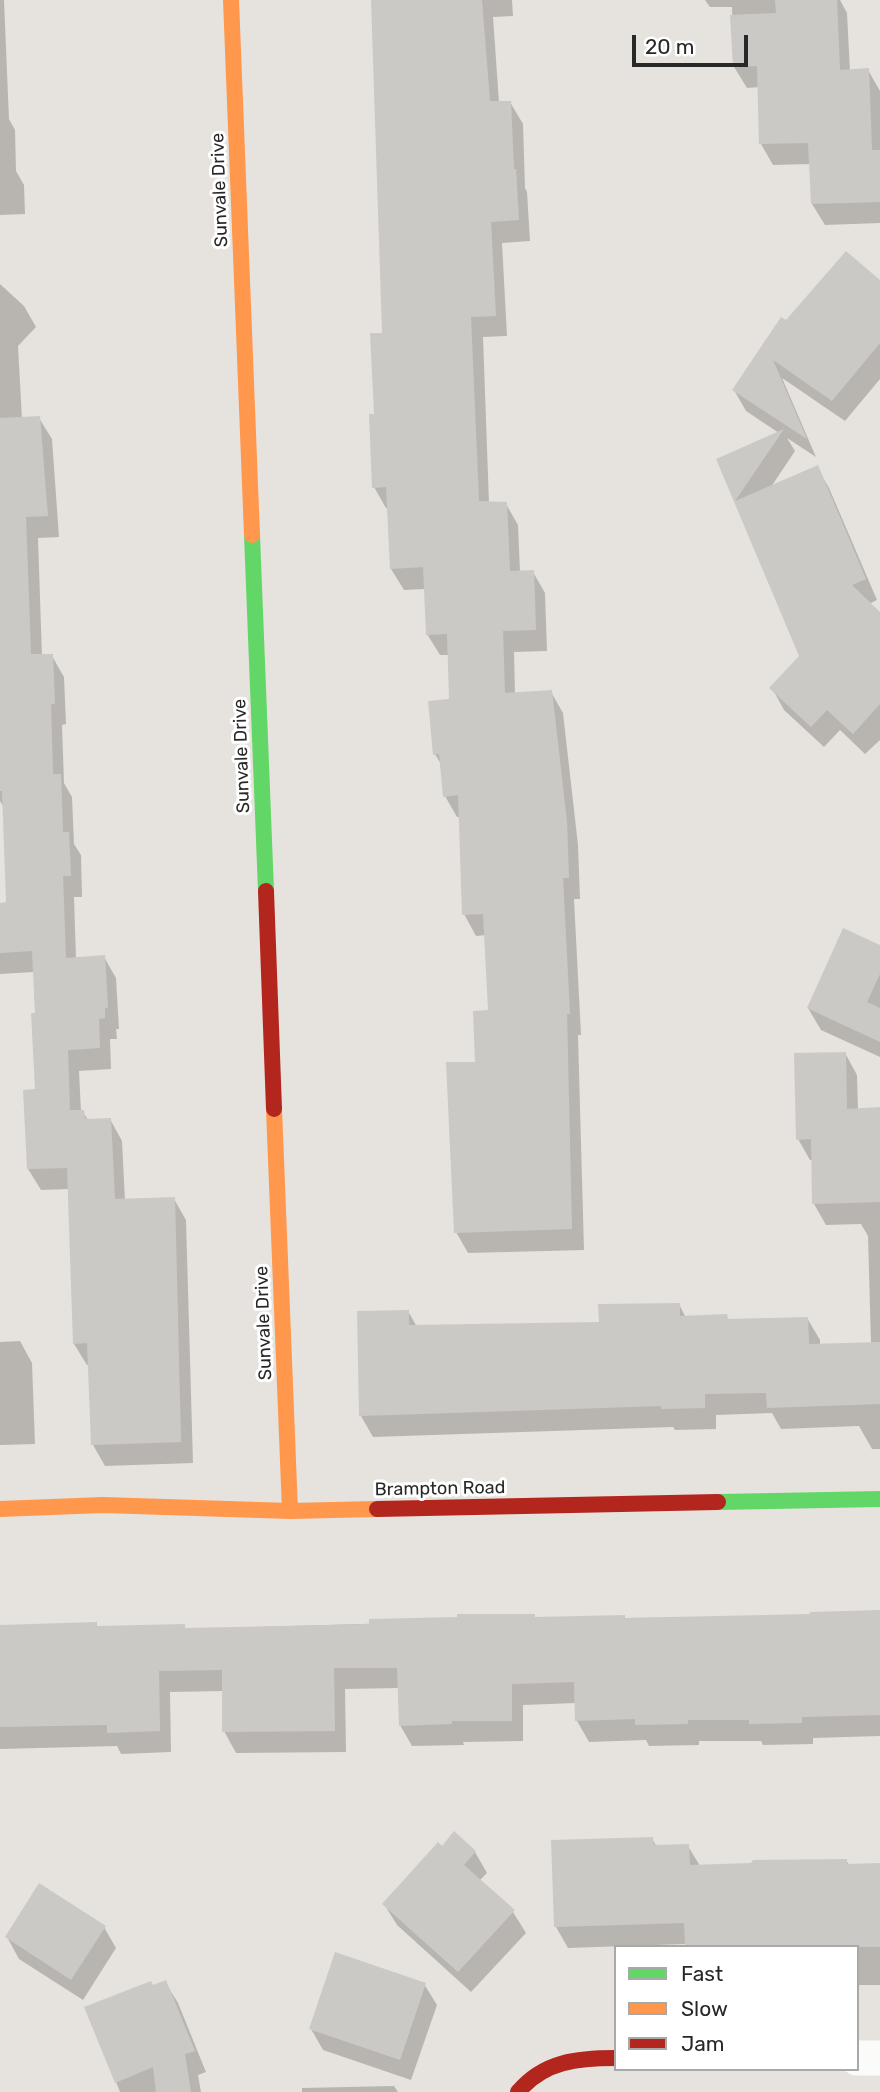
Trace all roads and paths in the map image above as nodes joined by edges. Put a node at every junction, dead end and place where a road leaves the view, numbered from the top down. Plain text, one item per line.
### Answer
1 (231, 0) edge
2 (880, 1499) edge
3 (0, 1509) edge
4 (290, 1511) junction
5 (614, 2058) edge
6 (859, 2058) edge
7 (880, 2058) edge
8 (518, 2092) edge

1 - 4 street, Sunvale Drive
2 - 4 street, Brampton Road
3 - 4 street, Brampton Road
5 - 8 street
6 - 7 street

